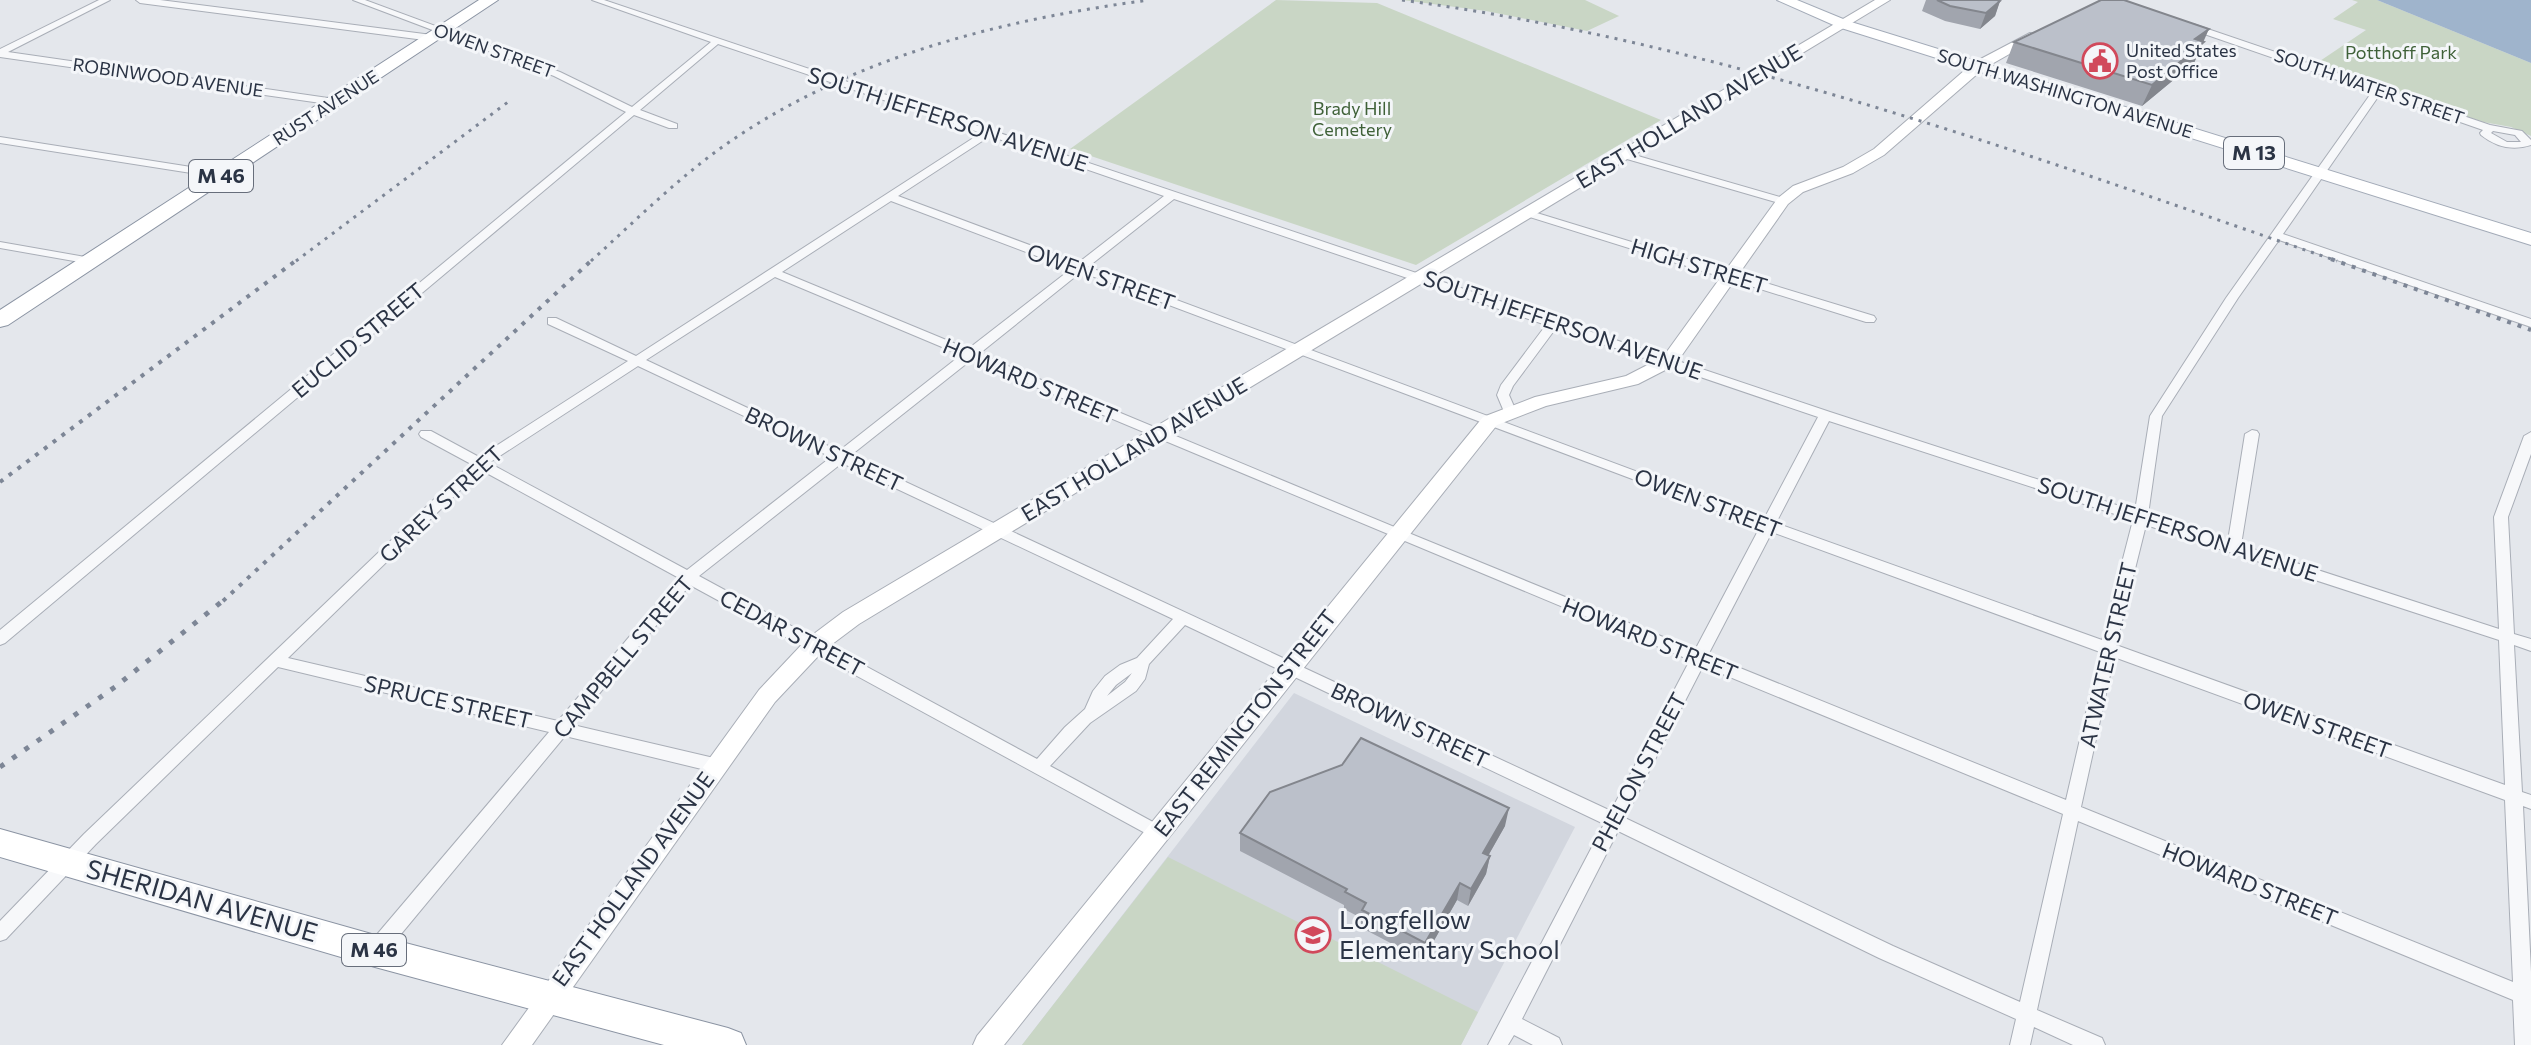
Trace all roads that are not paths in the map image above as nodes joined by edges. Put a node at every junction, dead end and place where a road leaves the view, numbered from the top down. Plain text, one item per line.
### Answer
1 (106, 0) edge
2 (140, 0) edge
3 (357, 0) edge
4 (490, 0) edge
5 (596, 0) edge
6 (1784, 0) edge
7 (1884, 0) edge
8 (2173, 20) edge
9 (1843, 24) junction
10 (2042, 32) edge
11 (437, 35) junction
12 (717, 41) junction
13 (0, 54) edge
14 (1978, 66) junction
15 (2378, 90) junction
16 (335, 102) junction
17 (632, 111) junction
18 (673, 126) dead end
19 (2488, 128) dead end
20 (990, 132) junction
21 (0, 140) edge
22 (1624, 155) junction
23 (2318, 173) junction
24 (223, 175) junction
25 (1173, 194) junction
26 (888, 196) junction
27 (1783, 201) junction
28 (1527, 213) junction
29 (2276, 235) junction
30 (2531, 239) edge
31 (0, 245) edge
32 (91, 261) junction
33 (1079, 269) junction
34 (773, 272) junction
35 (1731, 275) junction
36 (1421, 277) junction
37 (1870, 319) dead end
38 (0, 320) edge
39 (552, 321) dead end
40 (1555, 322) junction
41 (2531, 323) edge
42 (1300, 350) junction
43 (969, 355) junction
44 (637, 360) junction
45 (1669, 361) junction
46 (1510, 411) junction
47 (1825, 415) junction
48 (1490, 421) junction
49 (426, 434) dead end
50 (2252, 434) dead end
51 (1160, 435) junction
52 (2531, 436) edge
53 (838, 456) junction
54 (481, 462) junction
55 (2141, 517) junction
56 (1770, 526) junction
57 (999, 530) junction
58 (1396, 534) junction
59 (2234, 547) junction
60 (688, 577) junction
61 (1182, 619) junction
62 (2507, 637) junction
63 (0, 639) edge
64 (815, 645) junction
65 (2531, 645) edge
66 (2108, 648) junction
67 (1699, 658) junction
68 (276, 661) junction
69 (1288, 668) junction
70 (562, 729) junction
71 (714, 765) junction
72 (1039, 768) junction
73 (2514, 796) junction
74 (2531, 802) edge
75 (2073, 813) junction
76 (1614, 821) junction
77 (1158, 833) junction
78 (0, 843) edge
79 (69, 863) junction
80 (0, 933) edge
81 (375, 951) junction
82 (2527, 996) edge
83 (548, 998) junction
84 (2028, 1015) junction
85 (1509, 1022) junction
86 (516, 1045) edge
87 (728, 1045) edge
88 (987, 1045) edge
89 (1498, 1045) edge
90 (1552, 1045) edge
91 (2020, 1045) edge
92 (2095, 1045) edge
93 (2525, 1045) edge

1 - 13 street
2 - 11 street
3 - 11 street, OWEN STREET
4 - 11 highway, RUST AVENUE / M 46
5 - 12 street, SOUTH JEFFERSON AVENUE
6 - 9 main road, SOUTH WASHINGTON AVENUE / M 13
7 - 9 main road, EAST HOLLAND AVENUE
8 - 15 street, SOUTH WATER STREET
9 - 14 main road, SOUTH WASHINGTON AVENUE / M 13
9 - 22 main road, EAST HOLLAND AVENUE
10 - 14 main road, EAST REMINGTON STREET
11 - 16 highway, RUST AVENUE / M 46
11 - 17 street, OWEN STREET
12 - 17 street, EUCLID STREET
12 - 20 street, SOUTH JEFFERSON AVENUE
13 - 16 street, ROBINWOOD AVENUE
14 - 23 main road, SOUTH WASHINGTON AVENUE / M 13
14 - 27 main road, EAST REMINGTON STREET
15 - 19 street, SOUTH WATER STREET
15 - 23 street, ATWATER STREET
16 - 24 highway, RUST AVENUE / M 46
17 - 18 street, OWEN STREET
17 - 63 street, EUCLID STREET
20 - 25 street, SOUTH JEFFERSON AVENUE
20 - 26 street, GAREY STREET
21 - 24 street
22 - 27 street
22 - 28 main road, EAST HOLLAND AVENUE
23 - 29 street, ATWATER STREET
23 - 30 main road, SOUTH WASHINGTON AVENUE / M 13
24 - 32 highway, RUST AVENUE / M 46
25 - 33 street, CAMPBELL STREET
25 - 36 street, SOUTH JEFFERSON AVENUE
26 - 33 street, OWEN STREET
26 - 34 street, GAREY STREET
27 - 35 main road, EAST REMINGTON STREET
28 - 35 street, HIGH STREET
28 - 36 main road, EAST HOLLAND AVENUE
29 - 41 street
29 - 55 street, ATWATER STREET
31 - 32 street
32 - 38 highway, RUST AVENUE / M 46
33 - 42 street, OWEN STREET
33 - 43 street, CAMPBELL STREET
34 - 43 street, HOWARD STREET
34 - 44 street, GAREY STREET
35 - 37 street, HIGH STREET
35 - 45 main road, EAST REMINGTON STREET
36 - 40 street, SOUTH JEFFERSON AVENUE
36 - 42 main road, EAST HOLLAND AVENUE
39 - 44 street, BROWN STREET
40 - 45 street, SOUTH JEFFERSON AVENUE
40 - 46 street
42 - 48 street, OWEN STREET
42 - 51 main road, EAST HOLLAND AVENUE
43 - 51 street, HOWARD STREET
43 - 53 street, CAMPBELL STREET
44 - 53 street, BROWN STREET
44 - 54 street, GAREY STREET
45 - 46 main road, EAST REMINGTON STREET
45 - 47 street, SOUTH JEFFERSON AVENUE
46 - 48 main road, EAST REMINGTON STREET
47 - 55 street, SOUTH JEFFERSON AVENUE
47 - 56 street, PHELON STREET
48 - 56 street, OWEN STREET
48 - 58 main road, EAST REMINGTON STREET
49 - 54 street, CEDAR STREET
50 - 59 street
51 - 57 main road, EAST HOLLAND AVENUE
51 - 58 street, HOWARD STREET
52 - 62 street
53 - 57 street, BROWN STREET
53 - 60 street, CAMPBELL STREET
54 - 60 street, CEDAR STREET
54 - 68 street, GAREY STREET
55 - 59 street, SOUTH JEFFERSON AVENUE
55 - 66 street, ATWATER STREET
56 - 66 street, OWEN STREET
56 - 67 street, PHELON STREET
57 - 61 street, BROWN STREET
57 - 64 main road, EAST HOLLAND AVENUE
58 - 67 street, HOWARD STREET
58 - 69 main road, EAST REMINGTON STREET
59 - 62 street, SOUTH JEFFERSON AVENUE
60 - 64 street, CEDAR STREET
60 - 70 street, CAMPBELL STREET
61 - 69 street, BROWN STREET
61 - 72 street
62 - 65 street, SOUTH JEFFERSON AVENUE
62 - 73 street
64 - 71 main road, EAST HOLLAND AVENUE
64 - 72 street, CEDAR STREET
66 - 73 street, OWEN STREET
66 - 75 street, ATWATER STREET
67 - 75 street, HOWARD STREET
67 - 76 street, PHELON STREET
68 - 70 street, SPRUCE STREET
68 - 79 street, GAREY STREET
69 - 76 street, BROWN STREET
69 - 77 main road, EAST REMINGTON STREET
70 - 71 street, SPRUCE STREET
70 - 81 street, CAMPBELL STREET
71 - 83 main road, EAST HOLLAND AVENUE
72 - 77 street, CEDAR STREET
73 - 74 street, OWEN STREET
73 - 82 street
75 - 82 street, HOWARD STREET
75 - 84 street, ATWATER STREET
76 - 84 street, BROWN STREET
76 - 85 street, PHELON STREET
77 - 88 main road, EAST REMINGTON STREET
78 - 79 highway, SHERIDAN AVENUE / M 46
79 - 80 street, GAREY STREET
79 - 81 highway, SHERIDAN AVENUE / M 46
81 - 83 highway, SHERIDAN AVENUE / M 46
82 - 93 street
83 - 86 main road, EAST HOLLAND AVENUE
83 - 87 highway, SHERIDAN AVENUE / M 46
84 - 91 street, ATWATER STREET
84 - 92 street, BROWN STREET
85 - 89 street, PHELON STREET
85 - 90 street

